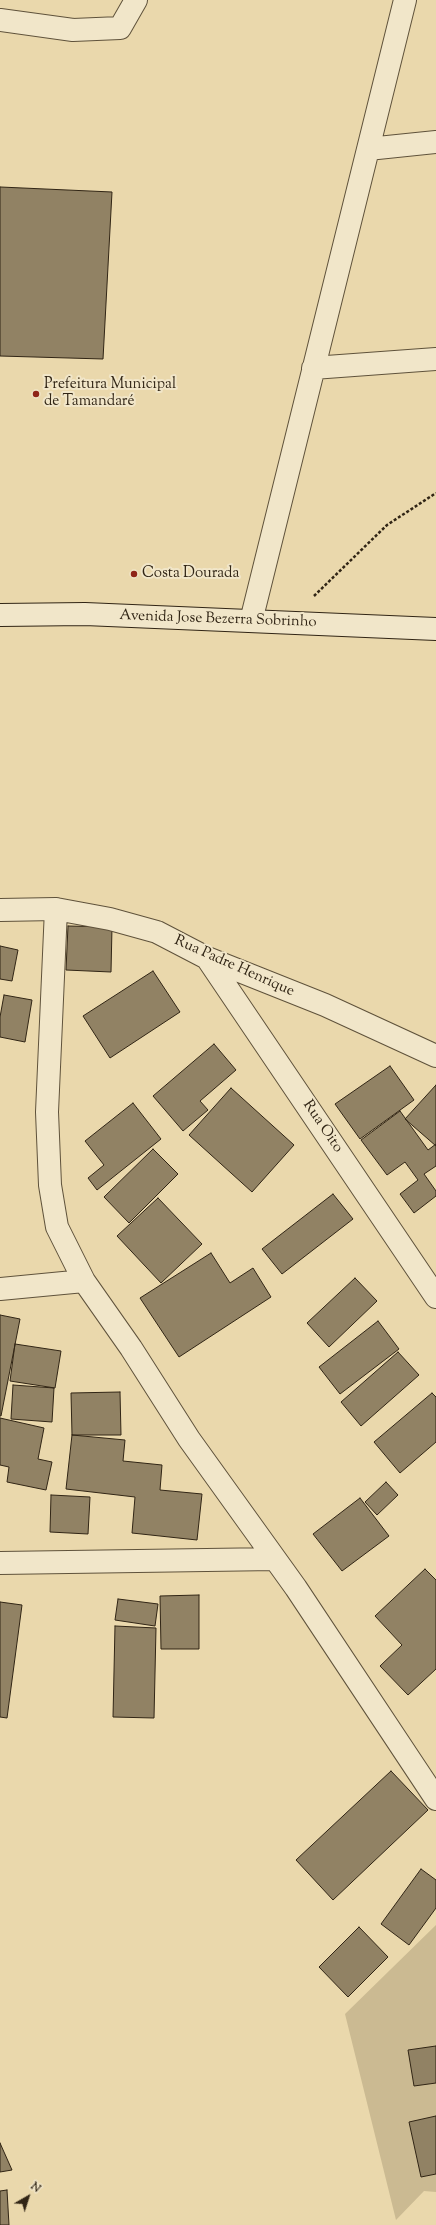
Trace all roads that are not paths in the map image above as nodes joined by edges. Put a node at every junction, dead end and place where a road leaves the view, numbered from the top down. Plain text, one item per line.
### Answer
1 (136, 0) edge
2 (404, 0) edge
3 (0, 20) edge
4 (436, 142) edge
5 (368, 149) junction
6 (436, 358) edge
7 (313, 368) junction
8 (0, 615) edge
9 (251, 621) junction
10 (436, 629) edge
11 (56, 909) junction
12 (0, 910) edge
13 (207, 958) junction
14 (436, 1056) edge
15 (84, 1281) junction
16 (0, 1289) edge
17 (436, 1297) edge
18 (275, 1559) junction
19 (0, 1563) edge
20 (436, 1799) edge

1 - 3 street
2 - 5 street
4 - 5 street
5 - 7 street
6 - 7 street
7 - 9 street
8 - 9 street, Avenida Jose Bezerra Sobrinho
9 - 10 street, Avenida Jose Bezerra Sobrinho
11 - 12 street, Rua Padre Henrique
11 - 13 street, Rua Padre Henrique
11 - 15 street
13 - 14 street, Rua Padre Henrique
13 - 17 street, Rua Oito
15 - 16 street
15 - 18 street
18 - 19 street
18 - 20 street

